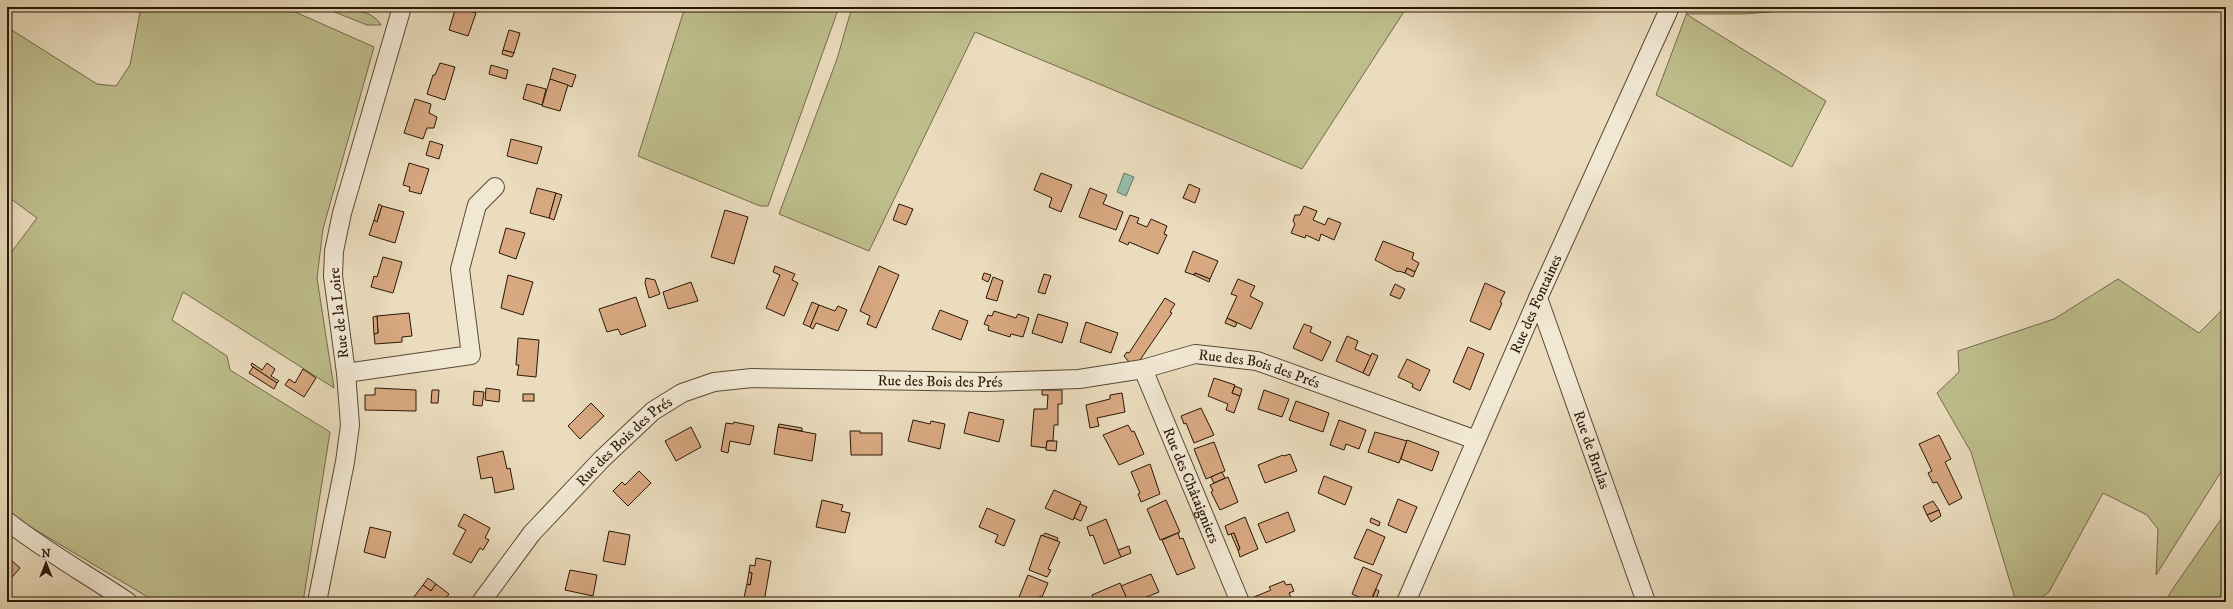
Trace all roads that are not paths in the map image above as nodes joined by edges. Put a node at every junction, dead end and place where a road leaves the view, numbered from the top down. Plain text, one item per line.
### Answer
1 (402, 7) edge
2 (1670, 7) edge
3 (495, 187) dead end
4 (1538, 298) junction
5 (1143, 368) junction
6 (346, 373) junction
7 (1476, 440) junction
8 (7, 521) edge
9 (128, 602) edge
10 (317, 602) edge
11 (481, 602) edge
12 (1240, 602) edge
13 (1406, 602) edge
14 (1646, 602) edge

1 - 6 street, Rue de la Loire
2 - 4 street, Rue des Fontaines
3 - 6 street
4 - 7 street, Rue des Fontaines
4 - 14 street, Rue de Brulas
5 - 7 street, Rue des Bois des Prés
5 - 11 street, Rue des Bois des Prés
5 - 12 street, Rue des Châtaigniers
6 - 10 street, Rue de la Loire
7 - 13 street, Rue des Fontaines
8 - 9 street

